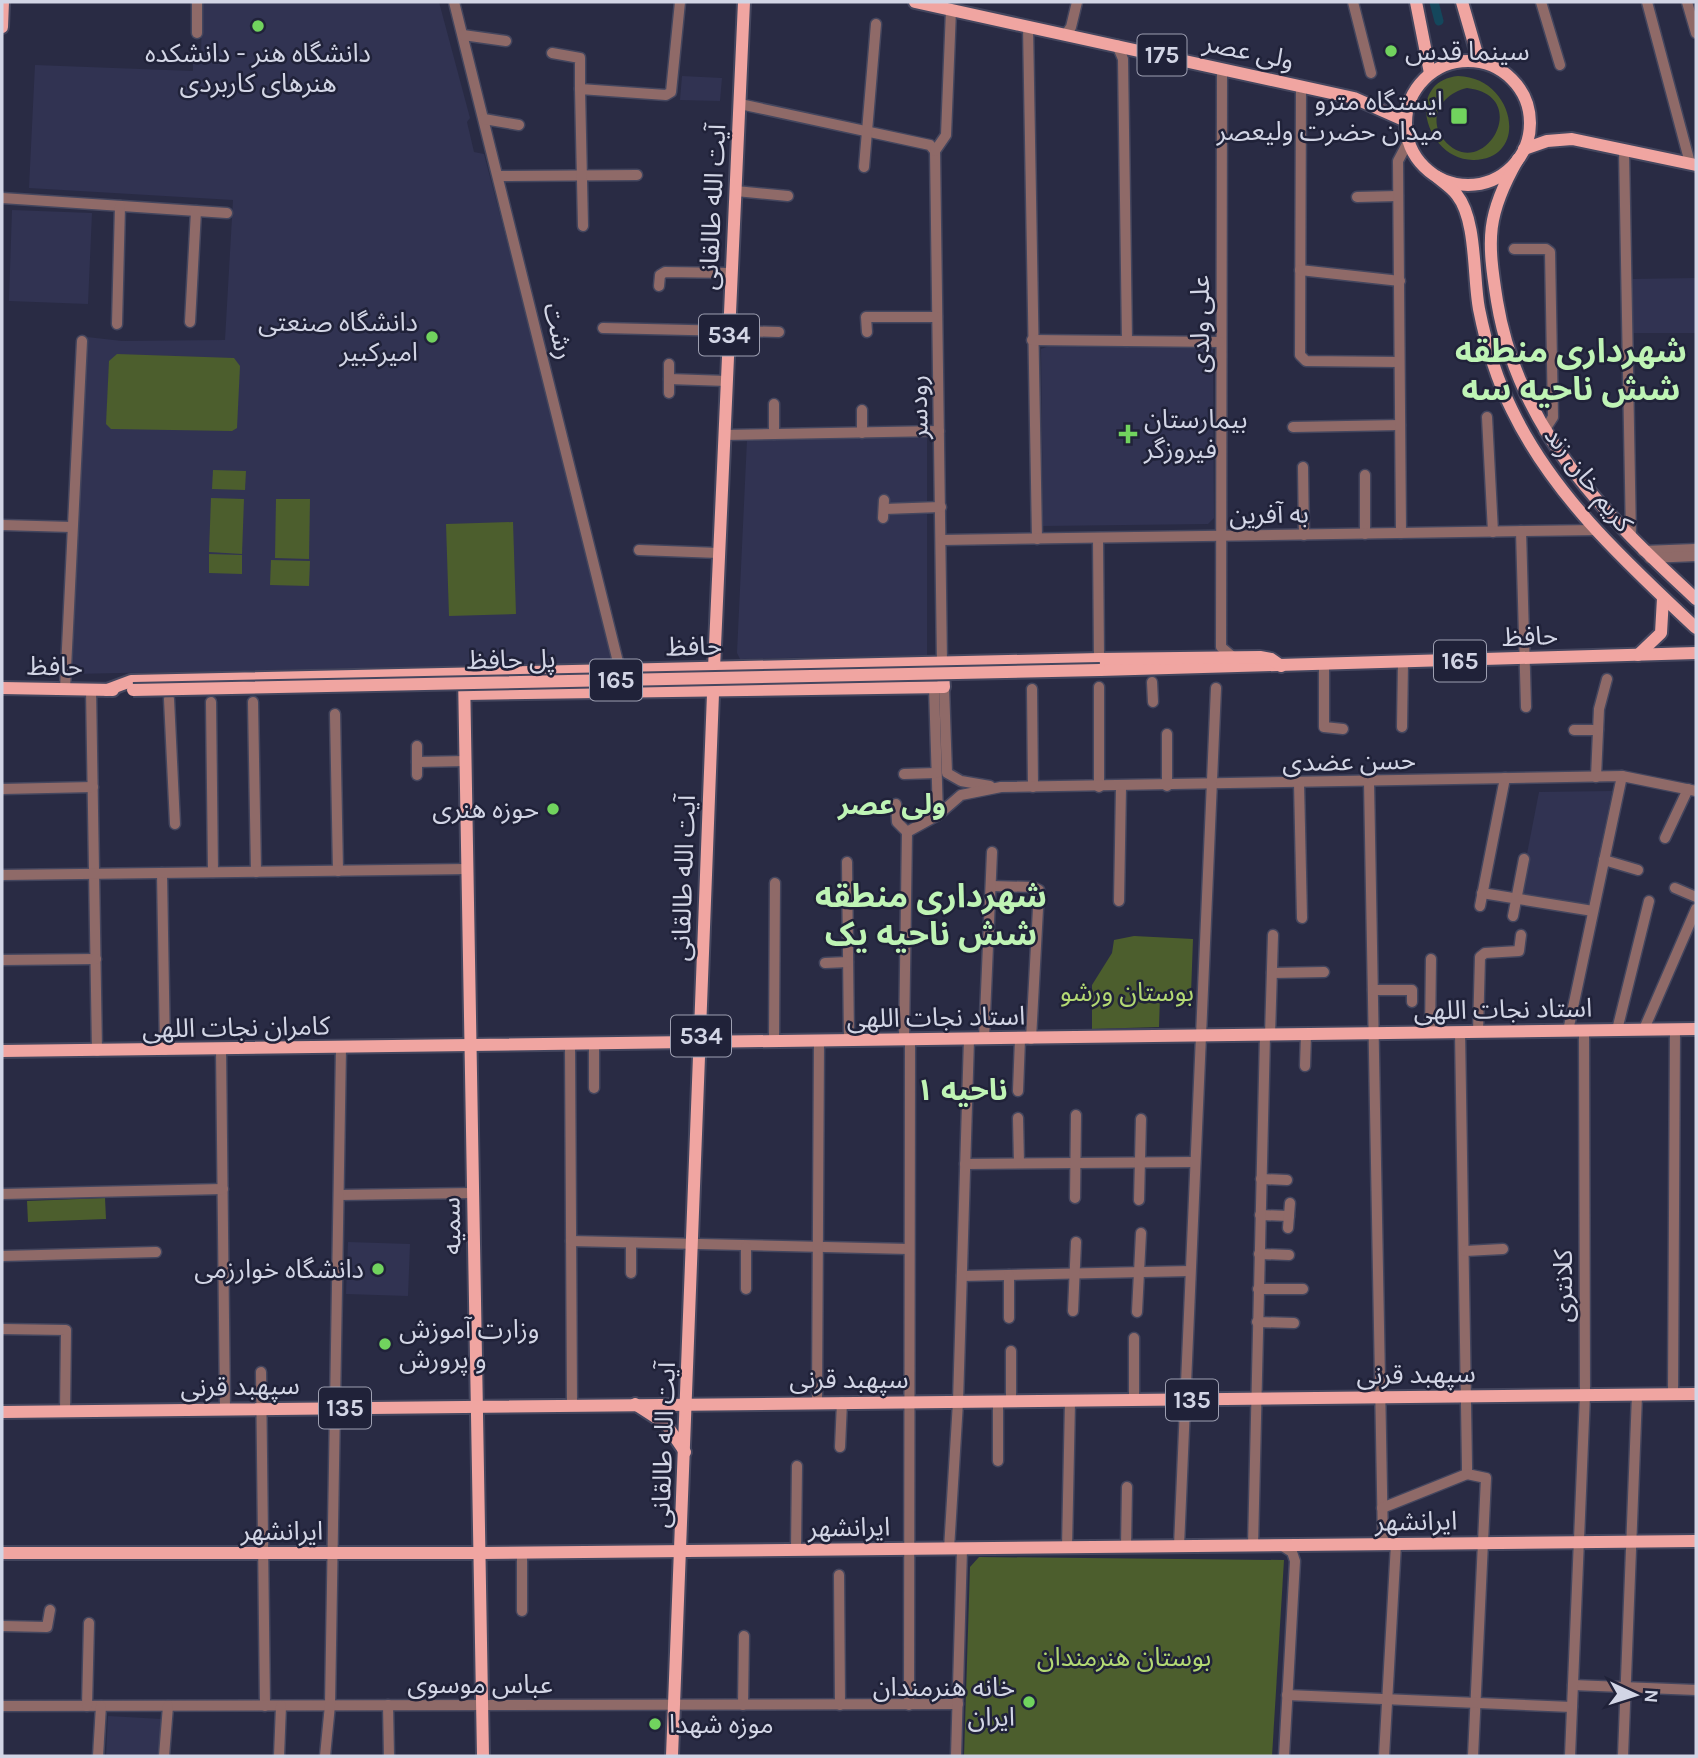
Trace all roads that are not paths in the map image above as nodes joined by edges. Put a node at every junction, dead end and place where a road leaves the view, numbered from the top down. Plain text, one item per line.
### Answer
1 (3, 2) edge
2 (197, 2) edge
3 (454, 2) edge
4 (680, 2) edge
5 (744, 2) edge
6 (915, 2) edge
7 (1077, 2) edge
8 (1353, 2) edge
9 (1416, 2) edge
10 (1462, 2) edge
11 (1541, 2) edge
12 (1647, 2) edge
13 (1688, 2) edge
14 (951, 10) junction
15 (876, 24) dead end
16 (1028, 26) junction
17 (2, 27) edge
18 (197, 33) dead end
19 (1696, 33) edge
20 (463, 34) junction
21 (1066, 34) junction
22 (506, 41) dead end
23 (1116, 45) junction
24 (552, 53) dead end
25 (1479, 61) junction
26 (1560, 65) dead end
27 (1222, 69) junction
28 (1371, 73) dead end
29 (1430, 73) junction
30 (1301, 86) junction
31 (580, 89) junction
32 (740, 104) junction
33 (484, 119) junction
34 (1406, 121) junction
35 (519, 125) dead end
36 (868, 133) junction
37 (1409, 142) junction
38 (1624, 150) junction
39 (935, 151) junction
40 (1521, 154) junction
41 (1693, 164) edge
42 (864, 167) dead end
43 (637, 175) dead end
44 (498, 176) junction
45 (582, 176) junction
46 (1437, 177) junction
47 (736, 191) junction
48 (788, 196) dead end
49 (1398, 196) junction
50 (1357, 197) dead end
51 (2, 198) edge
52 (120, 206) junction
53 (196, 211) junction
54 (227, 213) dead end
55 (583, 226) dead end
56 (1514, 249) dead end
57 (1300, 270) junction
58 (732, 273) junction
59 (1399, 281) junction
60 (659, 286) dead end
61 (937, 317) junction
62 (190, 322) dead end
63 (117, 324) dead end
64 (603, 328) dead end
65 (729, 331) junction
66 (779, 332) dead end
67 (867, 332) dead end
68 (1032, 340) junction
69 (82, 341) dead end
70 (1127, 341) junction
71 (1220, 342) junction
72 (1399, 362) junction
73 (668, 364) dead end
74 (669, 379) junction
75 (727, 381) junction
76 (669, 393) dead end
77 (774, 404) dead end
78 (862, 411) dead end
79 (1487, 417) dead end
80 (1400, 425) junction
81 (1293, 427) dead end
82 (939, 431) junction
83 (1544, 431) junction
84 (862, 433) junction
85 (774, 434) junction
86 (724, 435) junction
87 (1303, 467) dead end
88 (1365, 475) dead end
89 (941, 507) junction
90 (884, 509) dead end
91 (2, 525) edge
92 (72, 527) junction
93 (1597, 530) junction
94 (1521, 531) junction
95 (1493, 532) junction
96 (1401, 533) junction
97 (1365, 534) junction
98 (1304, 535) junction
99 (1220, 536) junction
100 (1098, 538) junction
101 (1037, 539) junction
102 (1631, 539) junction
103 (942, 540) junction
104 (1696, 549) edge
105 (639, 550) dead end
106 (719, 554) junction
107 (1646, 554) junction
108 (1696, 556) edge
109 (1663, 598) junction
110 (1696, 599) edge
111 (1696, 628) edge
112 (1696, 653) edge
113 (1638, 655) junction
114 (1234, 657) junction
115 (1525, 659) junction
116 (1403, 662) junction
117 (942, 663) junction
118 (1099, 664) junction
119 (1324, 665) junction
120 (792, 666) junction
121 (830, 666) junction
122 (1281, 666) junction
123 (714, 668) junction
124 (620, 670) junction
125 (464, 675) junction
126 (1607, 679) dead end
127 (1152, 682) dead end
128 (939, 687) junction
129 (1099, 687) dead end
130 (2, 688) edge
131 (1216, 688) dead end
132 (65, 689) junction
133 (91, 689) junction
134 (1032, 689) dead end
135 (107, 690) junction
136 (133, 690) joint
137 (791, 690) junction
138 (830, 690) junction
139 (713, 691) junction
140 (625, 692) junction
141 (465, 694) junction
142 (169, 699) dead end
143 (211, 702) dead end
144 (253, 702) dead end
145 (1153, 702) dead end
146 (1526, 707) dead end
147 (335, 713) dead end
148 (1402, 726) dead end
149 (1343, 729) dead end
150 (1574, 730) dead end
151 (1598, 730) junction
152 (1167, 734) dead end
153 (417, 746) dead end
154 (466, 761) junction
155 (417, 762) junction
156 (936, 773) junction
157 (904, 774) dead end
158 (416, 775) dead end
159 (1596, 776) junction
160 (1622, 776) junction
161 (1505, 778) junction
162 (1369, 782) junction
163 (1298, 783) junction
164 (1211, 784) junction
165 (1167, 786) junction
166 (93, 787) junction
167 (1033, 787) junction
168 (1099, 787) junction
169 (1121, 787) junction
170 (1001, 788) junction
171 (2, 789) edge
172 (1692, 790) edge
173 (897, 804) dead end
174 (937, 815) junction
175 (175, 824) dead end
176 (907, 832) junction
177 (1665, 838) dead end
178 (992, 852) dead end
179 (1524, 859) dead end
180 (1604, 860) junction
181 (847, 862) dead end
182 (468, 869) junction
183 (1638, 870) dead end
184 (338, 871) junction
185 (213, 872) junction
186 (256, 872) junction
187 (162, 873) junction
188 (94, 874) junction
189 (2, 875) edge
190 (775, 883) dead end
191 (991, 886) junction
192 (1675, 888) dead end
193 (1482, 893) junction
194 (1696, 897) edge
195 (1516, 899) junction
196 (1119, 901) dead end
197 (1649, 901) dead end
198 (1480, 906) dead end
199 (1696, 909) edge
200 (1593, 911) junction
201 (1513, 916) dead end
202 (1302, 918) dead end
203 (1273, 935) dead end
204 (1521, 935) dead end
205 (1503, 939) dead end
206 (1503, 952) junction
207 (96, 959) junction
208 (1431, 959) dead end
209 (2, 960) edge
210 (848, 962) junction
211 (825, 963) dead end
212 (1324, 972) dead end
213 (1272, 973) junction
214 (1373, 990) junction
215 (1412, 1002) dead end
216 (1644, 1029) junction
217 (1675, 1029) junction
218 (1696, 1029) edge
219 (1584, 1030) junction
220 (1618, 1030) junction
221 (1568, 1031) junction
222 (1430, 1032) junction
223 (1460, 1032) junction
224 (1478, 1032) junction
225 (1373, 1033) junction
226 (1306, 1034) junction
227 (1267, 1035) junction
228 (1200, 1036) junction
229 (969, 1039) junction
230 (984, 1039) junction
231 (1025, 1039) junction
232 (907, 1040) junction
233 (849, 1041) junction
234 (774, 1042) junction
235 (819, 1042) junction
236 (700, 1044) junction
237 (570, 1045) junction
238 (594, 1045) junction
239 (471, 1047) junction
240 (341, 1048) junction
241 (222, 1049) junction
242 (165, 1050) junction
243 (2, 1051) edge
244 (97, 1051) junction
245 (1305, 1066) dead end
246 (594, 1088) dead end
247 (1018, 1091) dead end
248 (1076, 1115) dead end
249 (1018, 1118) dead end
250 (1141, 1119) dead end
251 (1195, 1162) junction
252 (1019, 1163) junction
253 (1076, 1163) junction
254 (1140, 1163) junction
255 (965, 1164) junction
256 (1261, 1180) junction
257 (1287, 1180) dead end
258 (223, 1189) junction
259 (473, 1193) junction
260 (2, 1194) edge
261 (339, 1195) junction
262 (1075, 1198) dead end
263 (1139, 1200) dead end
264 (1290, 1203) dead end
265 (1260, 1215) junction
266 (1289, 1216) junction
267 (1288, 1228) dead end
268 (1140, 1233) dead end
269 (571, 1241) junction
270 (1076, 1242) dead end
271 (631, 1243) junction
272 (693, 1246) junction
273 (746, 1247) junction
274 (818, 1248) junction
275 (909, 1249) junction
276 (1503, 1249) dead end
277 (1465, 1251) junction
278 (156, 1252) dead end
279 (1259, 1254) junction
280 (1289, 1255) dead end
281 (2, 1256) edge
282 (1191, 1271) junction
283 (1139, 1272) junction
284 (631, 1273) dead end
285 (1074, 1273) junction
286 (1009, 1275) junction
287 (962, 1276) junction
288 (746, 1289) dead end
289 (1258, 1289) junction
290 (1303, 1289) dead end
291 (1073, 1311) dead end
292 (1137, 1312) dead end
293 (1009, 1318) dead end
294 (1257, 1322) junction
295 (1294, 1323) dead end
296 (2, 1329) edge
297 (1134, 1338) dead end
298 (1011, 1351) dead end
299 (261, 1372) dead end
300 (1696, 1394) edge
301 (1585, 1395) junction
302 (1637, 1395) junction
303 (1673, 1395) junction
304 (1379, 1397) junction
305 (1468, 1397) junction
306 (1255, 1399) junction
307 (1134, 1400) junction
308 (1185, 1400) junction
309 (1004, 1401) junction
310 (1070, 1401) junction
311 (817, 1402) junction
312 (842, 1402) junction
313 (909, 1402) junction
314 (958, 1402) junction
315 (688, 1403) junction
316 (635, 1404) junction
317 (572, 1405) junction
318 (477, 1406) junction
319 (335, 1408) junction
320 (225, 1409) junction
321 (261, 1409) junction
322 (2, 1412) edge
323 (65, 1412) junction
324 (841, 1447) dead end
325 (685, 1452) junction
326 (998, 1461) dead end
327 (797, 1466) dead end
328 (1468, 1474) junction
329 (1127, 1487) dead end
330 (1382, 1508) junction
331 (1696, 1541) edge
332 (1579, 1542) junction
333 (1632, 1542) junction
334 (1484, 1543) junction
335 (1389, 1544) junction
336 (1281, 1545) junction
337 (1179, 1546) junction
338 (1253, 1546) junction
339 (1126, 1547) junction
340 (1067, 1548) junction
341 (909, 1549) junction
342 (956, 1549) junction
343 (796, 1550) junction
344 (681, 1552) junction
345 (2, 1553) edge
346 (263, 1553) junction
347 (332, 1553) junction
348 (480, 1553) junction
349 (523, 1553) junction
350 (839, 1575) dead end
351 (50, 1610) dead end
352 (522, 1611) dead end
353 (89, 1623) dead end
354 (2, 1626) edge
355 (744, 1636) dead end
356 (1573, 1685) junction
357 (1626, 1688) junction
358 (1696, 1690) edge
359 (1287, 1695) junction
360 (1387, 1699) junction
361 (1476, 1703) junction
362 (840, 1704) junction
363 (909, 1704) junction
364 (958, 1704) junction
365 (330, 1705) junction
366 (388, 1705) junction
367 (482, 1705) junction
368 (674, 1705) junction
369 (743, 1705) junction
370 (2, 1706) edge
371 (87, 1706) junction
372 (101, 1706) junction
373 (168, 1706) junction
374 (265, 1706) junction
375 (281, 1706) junction
376 (1572, 1707) junction
377 (98, 1756) edge
378 (164, 1756) edge
379 (279, 1756) edge
380 (325, 1756) edge
381 (389, 1756) edge
382 (483, 1756) edge
383 (672, 1756) edge
384 (956, 1756) edge
385 (1284, 1756) edge
386 (1384, 1756) edge
387 (1473, 1756) edge
388 (1570, 1756) edge
389 (1623, 1756) edge

1 - 17 main road
2 - 18 street
3 - 20 street, رشت
4 - 31 street
5 - 32 main road, آیت الله طالقانی / 534
6 - 14 main road, ولی عصر / 175
7 - 21 street
8 - 28 street
9 - 29 main road
10 - 25 main road
11 - 26 street
12 - 41 street
13 - 19 street
14 - 16 main road, ولی عصر / 175
14 - 39 street
15 - 36 street
16 - 21 main road, ولی عصر / 175
16 - 68 street
20 - 22 street
20 - 33 street, رشت
21 - 23 main road, ولی عصر / 175
23 - 27 main road, ولی عصر / 175
23 - 70 street
24 - 31 street
25 - 29 main road
25 - 40 main road
27 - 30 main road, ولی عصر / 175
27 - 71 street, علی ولدی
29 - 34 main road
30 - 34 main road, ولی عصر / 175
30 - 57 street
31 - 45 street
32 - 36 street
32 - 47 main road, آیت الله طالقانی / 534
33 - 35 street
33 - 44 street, رشت
34 - 37 main road
36 - 39 street
36 - 42 street
37 - 46 main road
37 - 49 street
38 - 40 main road
38 - 41 main road
38 - 102 street
39 - 61 street, رودسر
40 - 46 main road
40 - 83 main road, کریم خان زند
43 - 45 street
44 - 45 street
44 - 124 street, رشت
45 - 55 street
46 - 93 main road, کریم خان زند
47 - 48 street
47 - 58 main road, آیت الله طالقانی / 534
49 - 50 street
49 - 59 street
51 - 52 street
52 - 53 street
52 - 63 street
53 - 54 street
53 - 62 street
56 - 83 street
57 - 59 street
57 - 72 street
58 - 60 street
58 - 65 main road, آیت الله طالقانی / 534
59 - 72 street
61 - 67 street
61 - 82 street, رودسر
64 - 65 street
65 - 66 street
65 - 75 main road, آیت الله طالقانی / 534
68 - 70 street
68 - 101 street
69 - 92 street
70 - 71 street
71 - 99 street, علی ولدی
72 - 80 street
73 - 74 street
74 - 75 street
74 - 76 street
75 - 86 main road, آیت الله طالقانی / 534
77 - 85 street
78 - 84 street
79 - 95 street
80 - 81 street
80 - 96 street
82 - 84 street
82 - 89 street, رودسر
83 - 102 main road, کریم خان زند
84 - 85 street
85 - 86 street
86 - 106 main road, آیت الله طالقانی / 534
87 - 98 street
88 - 97 street
89 - 90 street
89 - 103 street, رودسر
91 - 92 street
92 - 132 street
93 - 94 street, به آفرین
93 - 109 main road, کریم خان زند
94 - 95 street, به آفرین
94 - 115 street
95 - 96 street, به آفرین
96 - 97 street, به آفرین
97 - 98 street, به آفرین
98 - 99 street, به آفرین
99 - 100 street, به آفرین
99 - 114 street, علی ولدی
100 - 101 street, به آفرین
100 - 118 street
101 - 103 street, به آفرین
102 - 107 main road, کریم خان زند
103 - 117 street, رودسر
104 - 107 street
105 - 106 street
106 - 123 main road, آیت الله طالقانی / 534
107 - 108 street
107 - 110 main road, کریم خان زند
109 - 111 main road, کریم خان زند
109 - 113 main road
112 - 113 main road, حافظ / 165
113 - 115 main road, حافظ / 165
114 - 118 main road, حافظ / 165
114 - 122 main road, حافظ / 165
115 - 116 main road, حافظ / 165
115 - 146 street
116 - 119 main road, حافظ / 165
116 - 148 street
117 - 118 main road, حافظ / 165
117 - 121 main road, حافظ / 165
117 - 128 main road
118 - 122 main road, حافظ / 165
118 - 136 main road, پل حافظ / 165, bridge
119 - 122 main road, حافظ / 165
119 - 149 street
120 - 121 main road, حافظ / 165
120 - 123 main road, حافظ / 165
120 - 137 main road
121 - 138 main road
123 - 124 main road, حافظ / 165
123 - 139 main road, آیت الله طالقانی / 534
124 - 125 main road, حافظ / 165
124 - 140 main road
125 - 135 main road, حافظ / 165
125 - 141 main road, سمیه
126 - 151 street
127 - 145 street
128 - 138 main road, حافظ
128 - 156 street
128 - 170 street
129 - 168 street
130 - 132 main road, حافظ / 165
131 - 164 street
132 - 133 main road, حافظ / 165
133 - 135 main road, حافظ / 165
133 - 166 street
134 - 167 street
135 - 136 main road, حافظ / 165
137 - 138 main road, حافظ
137 - 139 main road, حافظ
139 - 140 main road, حافظ
139 - 236 main road, آیت الله طالقانی / 534
140 - 141 main road, حافظ
141 - 154 main road, سمیه
142 - 175 street
143 - 185 street
144 - 186 street
147 - 184 street
150 - 151 street
151 - 159 street
152 - 165 street
153 - 155 street
154 - 155 street
154 - 182 main road, سمیه
155 - 158 street
156 - 157 street
156 - 174 street
159 - 160 street, حسن عضدی
159 - 161 street, حسن عضدی
160 - 172 street, حسن عضدی
160 - 180 street
161 - 162 street, حسن عضدی
161 - 193 street
162 - 163 street, حسن عضدی
162 - 214 street
163 - 164 street, حسن عضدی
163 - 202 street
164 - 165 street, حسن عضدی
164 - 228 street
165 - 169 street, حسن عضدی
166 - 171 street
166 - 188 street
167 - 168 street, حسن عضدی
167 - 170 street, حسن عضدی
168 - 169 street, حسن عضدی
169 - 196 street
170 - 174 street
172 - 177 street
173 - 176 street
174 - 176 street
176 - 232 street
178 - 191 street
179 - 195 street
180 - 183 street
180 - 200 street
181 - 210 street
182 - 184 street
182 - 239 main road, سمیه
184 - 186 street
185 - 186 street
185 - 187 street
187 - 188 street
187 - 242 street
188 - 189 street
188 - 207 street
190 - 234 street
191 - 230 street
191 - 231 street
192 - 194 street
193 - 195 street
193 - 198 street
195 - 200 street
195 - 201 street
197 - 220 street
199 - 216 street
200 - 221 street
203 - 213 street
204 - 206 street
205 - 206 street
206 - 224 street
207 - 209 street
207 - 244 street
208 - 222 street
210 - 211 street
210 - 233 street
212 - 213 street
213 - 227 street
214 - 215 street
214 - 225 street
216 - 217 main road, استاد نجات اللهی
216 - 220 main road, استاد نجات اللهی
217 - 218 main road, استاد نجات اللهی
217 - 303 street
219 - 220 main road, استاد نجات اللهی
219 - 221 main road, استاد نجات اللهی
219 - 301 street, کلانتری
221 - 224 main road, استاد نجات اللهی
222 - 223 main road, استاد نجات اللهی
222 - 225 main road, استاد نجات اللهی
223 - 224 main road, استاد نجات اللهی
223 - 277 street
225 - 226 main road, استاد نجات اللهی
225 - 304 street
226 - 227 main road, استاد نجات اللهی
226 - 245 street
227 - 228 main road, استاد نجات اللهی
227 - 256 street
228 - 231 main road, استاد نجات اللهی
228 - 251 street
229 - 230 main road, استاد نجات اللهی
229 - 232 main road, استاد نجات اللهی
229 - 255 street
230 - 231 main road, استاد نجات اللهی
231 - 247 street
232 - 233 main road, استاد نجات اللهی
232 - 275 street
233 - 235 main road, استاد نجات اللهی
234 - 235 main road, استاد نجات اللهی
234 - 236 main road, استاد نجات اللهی
235 - 274 street
236 - 238 main road, استاد نجات اللهی
236 - 272 main road, آیت الله طالقانی / 534
237 - 238 main road, استاد نجات اللهی
237 - 239 main road, استاد نجات اللهی
237 - 269 street
238 - 246 street
239 - 240 main road, کامران نجات اللهی
239 - 259 main road, سمیه
240 - 241 main road, کامران نجات اللهی
240 - 261 street
241 - 242 main road, کامران نجات اللهی
241 - 258 street
242 - 244 main road, کامران نجات اللهی
243 - 244 main road, کامران نجات اللهی
248 - 253 street
249 - 252 street
250 - 254 street
251 - 254 street
251 - 282 street
252 - 253 street
252 - 255 street
253 - 254 street
253 - 262 street
254 - 263 street
255 - 287 street
256 - 257 street
256 - 265 street
258 - 260 street
258 - 320 street
259 - 261 street
259 - 318 main road, سمیه
261 - 319 street
264 - 266 street
265 - 266 street
265 - 279 street
266 - 267 street
268 - 283 street
269 - 271 street
269 - 317 street
270 - 285 street
271 - 272 street
271 - 284 street
272 - 273 street
272 - 315 main road, آیت الله طالقانی / 534
273 - 274 street
273 - 288 street
274 - 275 street
274 - 311 street
275 - 313 street
276 - 277 street
277 - 305 street
278 - 281 street
279 - 280 street
279 - 289 street
282 - 283 street
282 - 308 street
283 - 285 street
283 - 292 street
285 - 286 street
285 - 291 street
286 - 287 street
286 - 293 street
287 - 314 street
289 - 290 street
289 - 294 street
294 - 295 street
294 - 306 street
296 - 323 street
297 - 307 street
298 - 309 street
299 - 321 street
300 - 303 main road, سپهبد قرنی / 135
301 - 302 main road, سپهبد قرنی / 135
301 - 305 main road, سپهبد قرنی / 135
301 - 332 street, کلانتری
302 - 303 main road, سپهبد قرنی / 135
302 - 333 street
304 - 305 main road, سپهبد قرنی / 135
304 - 306 main road, سپهبد قرنی / 135
304 - 330 street
305 - 328 street
306 - 308 main road, سپهبد قرنی / 135
306 - 338 street
307 - 308 main road, سپهبد قرنی / 135
307 - 310 main road, سپهبد قرنی / 135
308 - 337 street
309 - 310 main road, سپهبد قرنی / 135
309 - 314 main road, سپهبد قرنی / 135
309 - 326 street
310 - 340 street
311 - 312 main road, سپهبد قرنی / 135
311 - 315 main road, سپهبد قرنی / 135
312 - 313 main road, سپهبد قرنی / 135
312 - 324 street
313 - 314 main road, سپهبد قرنی / 135
313 - 341 street
314 - 342 street
315 - 316 main road, سپهبد قرنی / 135
315 - 325 main road, آیت الله طالقانی / 534
316 - 317 main road, سپهبد قرنی / 135
316 - 325 main road
317 - 318 main road, سپهبد قرنی / 135
318 - 319 main road, سپهبد قرنی / 135
318 - 348 main road, سمیه
319 - 321 main road, سپهبد قرنی / 135
319 - 347 street
320 - 321 main road, سپهبد قرنی / 135
320 - 323 main road, سپهبد قرنی / 135
321 - 346 street
322 - 323 main road, سپهبد قرنی / 135
325 - 344 main road, آیت الله طالقانی / 534
327 - 343 street
328 - 330 street
328 - 334 street
329 - 339 street
330 - 335 street
331 - 333 main road, ایرانشهر
332 - 333 main road, ایرانشهر
332 - 334 main road, ایرانشهر
332 - 356 street, کلانتری
333 - 357 street
334 - 335 main road, ایرانشهر
334 - 361 street
335 - 336 main road, ایرانشهر
335 - 360 street
336 - 338 main road, ایرانشهر
336 - 359 street
337 - 338 main road, ایرانشهر
337 - 339 main road, ایرانشهر
339 - 340 main road, ایرانشهر
340 - 342 main road, ایرانشهر
341 - 342 main road, ایرانشهر
341 - 343 main road, ایرانشهر
341 - 363 street
342 - 364 street
343 - 344 main road, ایرانشهر
344 - 349 main road, ایرانشهر
344 - 368 main road, آیت الله طالقانی / 534
345 - 346 main road, ایرانشهر
346 - 347 main road, ایرانشهر
346 - 374 street
347 - 348 main road, ایرانشهر
347 - 365 street
348 - 349 main road, ایرانشهر
348 - 367 main road, سمیه
349 - 352 street
350 - 362 street, ایرانشهر
351 - 354 street
353 - 371 street
355 - 369 street
356 - 357 street
356 - 376 street, کلانتری
357 - 358 street
357 - 389 street
359 - 360 street
359 - 385 street
360 - 361 street
360 - 386 street
361 - 376 street
361 - 387 street
362 - 363 street, عباس موسوی
362 - 369 street, عباس موسوی
363 - 364 street, عباس موسوی
364 - 384 street
365 - 366 street, عباس موسوی
365 - 375 street, عباس موسوی
365 - 380 street
366 - 367 street, عباس موسوی
366 - 381 street
367 - 368 street, عباس موسوی
367 - 382 main road, سمیه
368 - 369 street, عباس موسوی
368 - 383 main road, آیت الله طالقانی / 534
370 - 371 street, عباس موسوی
371 - 372 street, عباس موسوی
372 - 373 street, عباس موسوی
372 - 377 street
373 - 374 street, عباس موسوی
373 - 378 street
374 - 375 street, عباس موسوی
375 - 379 street
376 - 388 street, کلانتری

